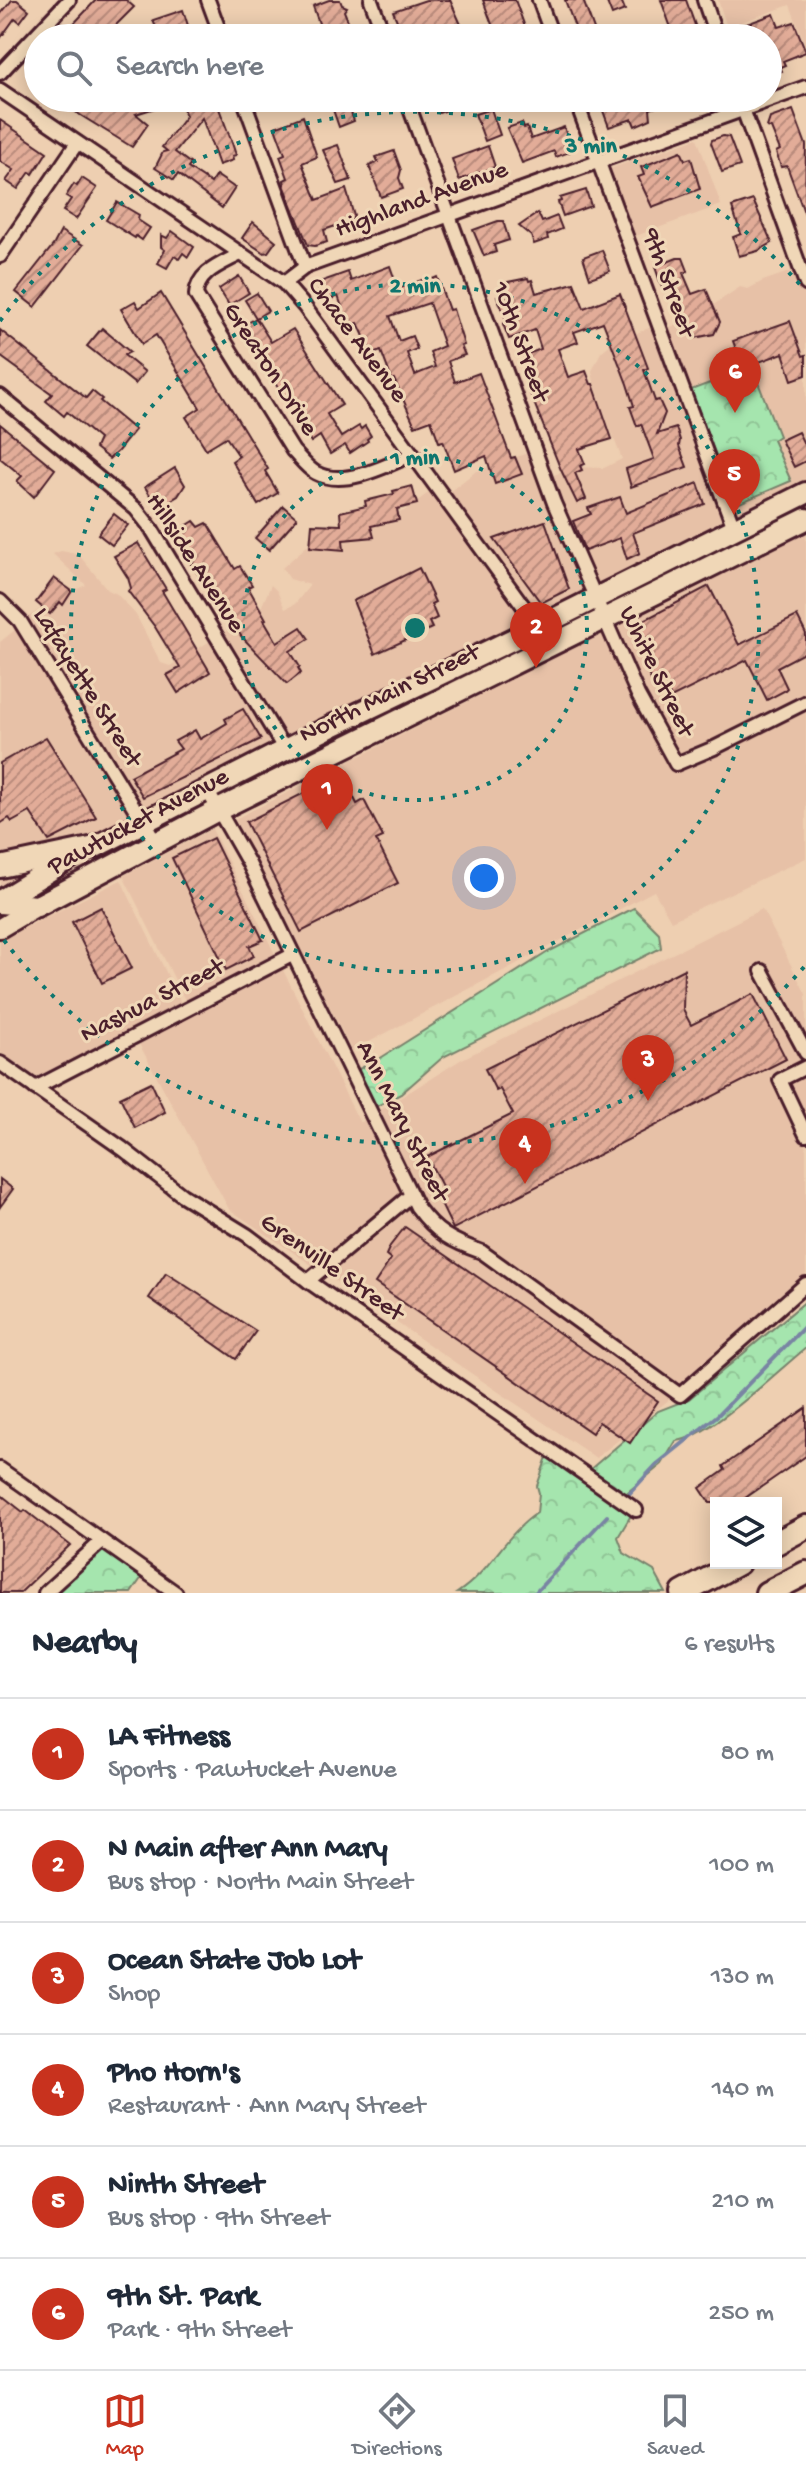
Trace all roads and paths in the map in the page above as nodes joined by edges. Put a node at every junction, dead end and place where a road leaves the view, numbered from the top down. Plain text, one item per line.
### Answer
1 (69, 0) edge
2 (208, 0) edge
3 (371, 0) edge
4 (539, 0) edge
5 (704, 0) edge
6 (46, 24) edge
7 (217, 24) edge
8 (380, 24) edge
9 (548, 24) edge
10 (712, 24) edge
11 (24, 48) edge
12 (0, 73) edge
13 (806, 87) edge
14 (0, 90) edge
15 (782, 93) edge
16 (24, 107) edge
17 (32, 112) edge
18 (248, 112) edge
19 (411, 112) edge
20 (580, 112) edge
21 (721, 112) edge
22 (744, 112) edge
23 (77, 143) junction
24 (598, 160) junction
25 (449, 215) junction
26 (240, 254) junction
27 (0, 256) edge
28 (305, 267) junction
29 (284, 283) junction
30 (806, 284) edge
31 (0, 396) edge
32 (413, 454) junction
33 (806, 493) edge
34 (806, 519) edge
35 (734, 528) junction
36 (595, 598) junction
37 (0, 601) edge
38 (604, 618) junction
39 (538, 626) junction
40 (806, 702) edge
41 (283, 751) junction
42 (299, 770) junction
43 (207, 790) junction
44 (220, 809) junction
45 (144, 822) junction
46 (156, 843) junction
47 (95, 847) junction
48 (0, 867) edge
49 (0, 902) edge
50 (37, 906) junction
51 (0, 928) edge
52 (292, 955) junction
53 (762, 971) dead end
54 (806, 1053) edge
55 (0, 1063) edge
56 (806, 1067) edge
57 (35, 1088) junction
58 (806, 1135) edge
59 (411, 1195) junction
60 (308, 1281) junction
61 (806, 1284) edge
62 (0, 1469) edge
63 (636, 1510) dead end
64 (805, 1527) edge
65 (782, 1540) edge
66 (102, 1541) junction
67 (727, 1569) edge
68 (806, 1573) edge
69 (45, 1593) edge
70 (176, 1593) edge
71 (683, 1593) edge
72 (767, 1593) edge

1 - 6 street
2 - 7 street
3 - 8 street
4 - 9 street
5 - 10 street
11 - 12 street
13 - 15 street, Highland Avenue
14 - 16 street, Chace Avenue
17 - 23 street, Chace Avenue
18 - 28 street
19 - 25 street, 10th Street
20 - 24 street, 9th Street
21 - 24 street, Highland Avenue
22 - 30 street
23 - 26 street, Chace Avenue
23 - 27 street
24 - 25 street, Highland Avenue
24 - 35 street, 9th Street
25 - 28 street, Highland Avenue
25 - 36 street, 10th Street
26 - 29 street, Chace Avenue
26 - 32 street, Greaton Drive
28 - 29 street, Highland Avenue
29 - 32 street, Chace Avenue
31 - 41 street, Hillside Avenue
32 - 39 street, Chace Avenue
33 - 35 main road, North Main Street
34 - 38 main road, North Main Street
35 - 36 main road, North Main Street
36 - 38 street, White Street
36 - 39 main road, North Main Street
37 - 45 street, Lafayette Street
38 - 40 street, White Street
38 - 42 main road, North Main Street
39 - 41 main road, North Main Street
41 - 42 main road
41 - 43 main road, Pawtucket Avenue
42 - 44 main road, Pawtucket Avenue
43 - 44 street, Ann Mary Street
43 - 45 main road, Pawtucket Avenue
44 - 46 main road, Pawtucket Avenue
44 - 52 street, Ann Mary Street
45 - 46 street, Lafayette Street
45 - 47 main road, Pawtucket Avenue
46 - 50 main road, Pawtucket Avenue
47 - 48 main road, Pawtucket Avenue
47 - 49 main road
49 - 50 main road, Pawtucket Avenue
50 - 51 main road
52 - 57 street, Nashua Street
52 - 59 street, Ann Mary Street
53 - 54 street
55 - 57 street, Grenville Street
56 - 58 street
57 - 60 street, Grenville Street
59 - 60 street
59 - 61 street, Ann Mary Street
60 - 63 street, Grenville Street
62 - 66 street
64 - 65 highway
66 - 69 street
66 - 70 street
67 - 71 highway
68 - 72 highway

